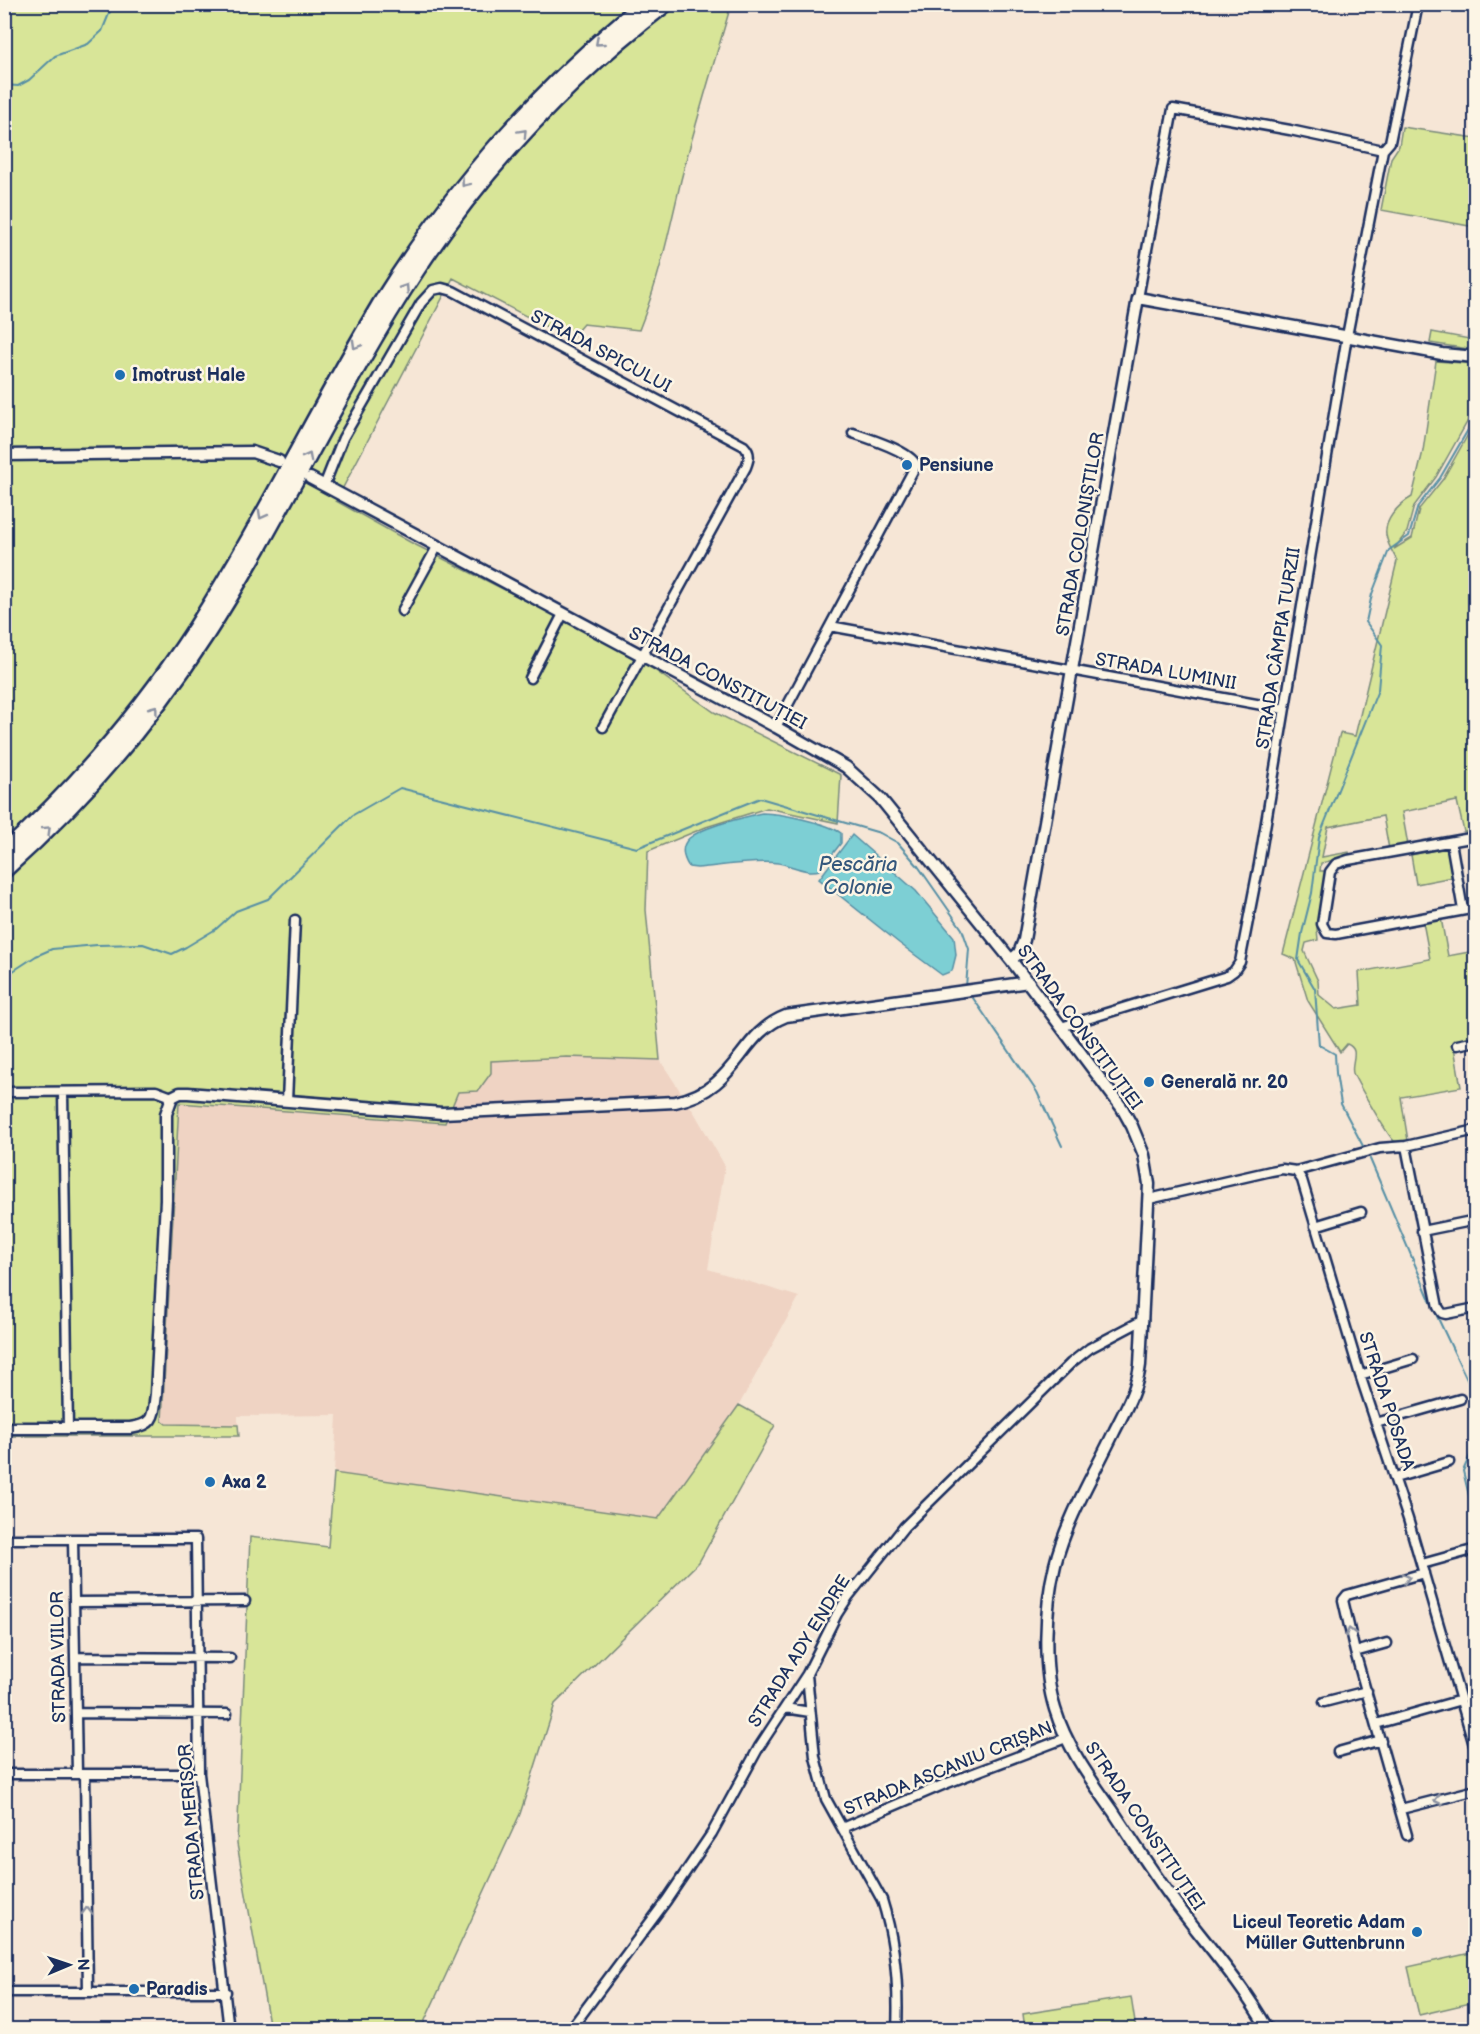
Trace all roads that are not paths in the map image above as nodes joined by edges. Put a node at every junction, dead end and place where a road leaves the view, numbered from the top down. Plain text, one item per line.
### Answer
1 (644, 4) edge
2 (664, 4) edge
3 (1418, 4) edge
4 (1383, 150) junction
5 (1138, 298) junction
6 (1347, 336) junction
7 (1476, 357) edge
8 (853, 433) dead end
9 (4, 455) edge
10 (279, 461) dead end
11 (310, 478) dead end
12 (324, 486) junction
13 (437, 547) junction
14 (402, 611) dead end
15 (563, 614) junction
16 (831, 626) junction
17 (642, 656) junction
18 (1072, 670) junction
19 (530, 678) dead end
20 (1284, 709) junction
21 (603, 727) dead end
22 (776, 728) junction
23 (1476, 837) edge
24 (1451, 842) junction
25 (4, 853) edge
26 (4, 870) edge
27 (1476, 908) edge
28 (1463, 910) junction
29 (295, 920) dead end
30 (1011, 960) junction
31 (1029, 982) junction
32 (1061, 1027) junction
33 (1476, 1041) edge
34 (1457, 1045) dead end
35 (4, 1092) edge
36 (63, 1092) junction
37 (172, 1097) junction
38 (287, 1101) junction
39 (1476, 1131) edge
40 (1406, 1146) junction
41 (1296, 1171) junction
42 (1149, 1199) junction
43 (1361, 1212) dead end
44 (1476, 1220) edge
45 (1315, 1226) junction
46 (1422, 1231) junction
47 (1476, 1308) edge
48 (1143, 1320) junction
49 (1413, 1359) dead end
50 (1360, 1375) junction
51 (1460, 1399) dead end
52 (1376, 1423) junction
53 (4, 1428) edge
54 (68, 1429) junction
55 (1449, 1462) dead end
56 (1395, 1478) junction
57 (4, 1539) edge
58 (73, 1539) junction
59 (1476, 1549) edge
60 (1423, 1569) junction
61 (245, 1600) dead end
62 (74, 1602) junction
63 (196, 1602) junction
64 (1387, 1643) dead end
65 (1355, 1652) junction
66 (75, 1657) junction
67 (197, 1657) junction
68 (230, 1658) dead end
69 (807, 1674) junction
70 (1366, 1691) junction
71 (1461, 1700) junction
72 (1324, 1702) dead end
73 (784, 1708) junction
74 (810, 1712) junction
75 (76, 1713) junction
76 (199, 1714) junction
77 (227, 1714) dead end
78 (1376, 1724) junction
79 (1066, 1738) junction
80 (1381, 1740) junction
81 (1338, 1752) dead end
82 (1476, 1752) edge
83 (4, 1774) edge
84 (81, 1774) junction
85 (199, 1774) junction
86 (1476, 1790) edge
87 (1401, 1809) junction
88 (842, 1828) junction
89 (1407, 1835) dead end
90 (88, 1991) junction
91 (4, 1992) edge
92 (226, 1992) junction
93 (229, 2030) edge
94 (570, 2030) edge
95 (897, 2030) edge
96 (1268, 2030) edge

1 -> 25 highway
26 -> 2 highway
3 - 4 street, STRADA CÂMPIA TURZII
4 - 5 street, STRADA COLONIȘTILOR
4 - 6 street, STRADA CÂMPIA TURZII
5 - 6 street
5 - 18 street, STRADA COLONIȘTILOR
6 - 7 street
6 - 20 street, STRADA CÂMPIA TURZII
8 - 16 street
9 - 10 street
11 - 12 street, STRADA CONSTITUȚIEI
12 - 13 street, STRADA CONSTITUȚIEI
12 - 17 street, STRADA SPICULUI
13 - 14 street
13 - 15 street, STRADA CONSTITUȚIEI
15 - 17 street, STRADA CONSTITUȚIEI
15 - 19 street
16 - 18 street, STRADA LUMINII
16 - 22 street
17 - 21 street
17 - 22 street, STRADA CONSTITUȚIEI
18 - 20 street, STRADA LUMINII
18 - 30 street, STRADA COLONIȘTILOR
20 - 32 street, STRADA CÂMPIA TURZII
22 - 30 street, STRADA CONSTITUȚIEI
23 - 24 street
24 - 28 street
24 - 28 street
27 - 28 street
29 - 38 street
30 - 31 street, STRADA CONSTITUȚIEI
31 - 32 street, STRADA CONSTITUȚIEI
31 - 38 street
32 - 42 street, STRADA CONSTITUȚIEI
33 - 34 street
35 - 36 street
36 - 37 street
36 - 54 street
37 - 38 street
37 - 54 street
39 - 40 street
40 - 41 street
40 - 46 street
41 - 42 street
41 - 45 street, STRADA POSADA
42 - 48 street, STRADA CONSTITUȚIEI
43 - 45 street
44 - 46 street
45 - 50 street, STRADA POSADA
46 - 47 street
48 - 69 street, STRADA ADY ENDRE
48 - 79 street, STRADA CONSTITUȚIEI
49 - 50 street
50 - 52 street, STRADA POSADA
51 - 52 street
52 - 56 street, STRADA POSADA
53 - 54 street
55 - 56 street
56 - 60 street, STRADA POSADA
57 - 58 street
58 - 62 street, STRADA VIILOR
58 - 63 street, STRADA MERIȘOR
59 - 60 street
65 -> 60 street
60 - 71 street, STRADA POSADA
61 - 63 street
62 - 63 street
62 - 66 street, STRADA VIILOR
63 - 67 street, STRADA MERIȘOR
64 - 65 street
65 - 70 street
66 - 67 street
66 - 75 street, STRADA VIILOR
67 - 68 street
67 - 76 street, STRADA MERIȘOR
69 - 73 street, STRADA ADY ENDRE
69 - 74 street
70 - 72 street
70 - 78 street
71 - 78 street
71 - 82 street, STRADA POSADA
73 - 74 street
73 - 94 street, STRADA ADY ENDRE
74 - 88 street
75 - 76 street
75 - 84 street, STRADA VIILOR
76 - 77 street
76 - 85 street, STRADA MERIȘOR
78 - 80 street
79 - 88 street, STRADA ASCANIU CRIȘAN
79 - 96 street, STRADA CONSTITUȚIEI
80 - 81 street
80 - 87 street
83 - 84 street
84 - 85 street
90 -> 84 street, STRADA VIILOR
85 - 92 street, STRADA MERIȘOR
86 -> 87 street
87 - 89 street
88 - 95 street
90 - 91 street
90 - 92 street
92 - 93 street, STRADA MERIȘOR

